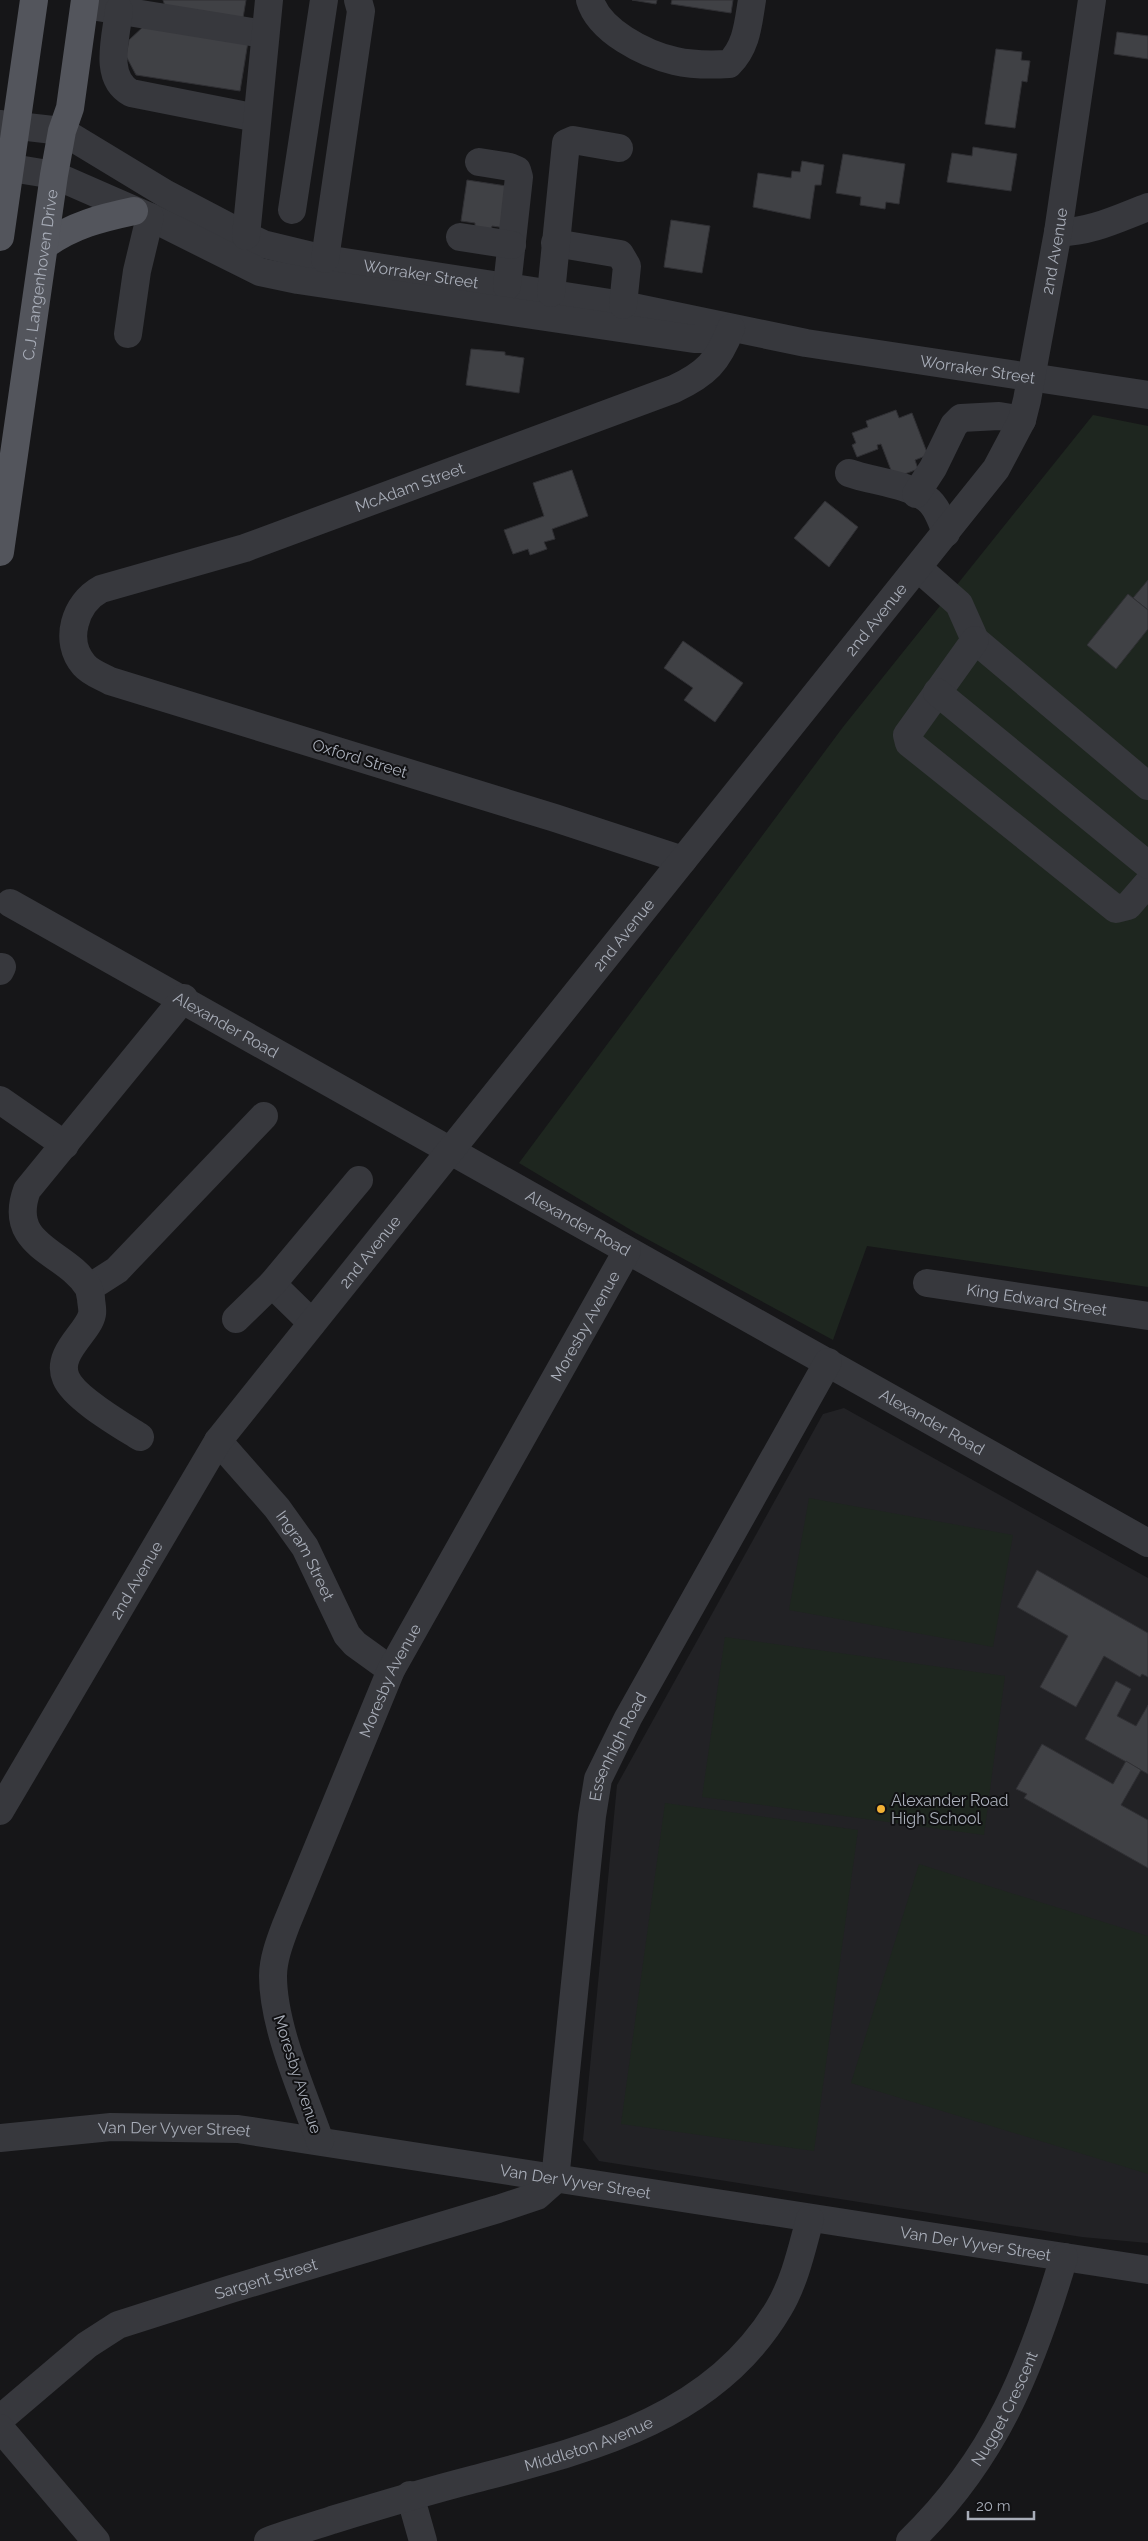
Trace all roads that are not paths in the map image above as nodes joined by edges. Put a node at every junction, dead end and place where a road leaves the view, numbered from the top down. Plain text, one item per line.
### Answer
1 (34, 0) edge
2 (269, 0) edge
3 (324, 0) edge
4 (358, 0) edge
5 (590, 0) edge
6 (752, 0) edge
7 (1092, 0) edge
8 (85, 2) edge
9 (129, 8) edge
10 (264, 34) junction
11 (257, 118) junction
12 (8, 125) edge
13 (62, 131) junction
14 (619, 148) dead end
15 (479, 162) dead end
16 (5, 167) edge
17 (54, 175) junction
18 (1148, 207) edge
19 (292, 210) dead end
20 (142, 214) junction
21 (1058, 232) junction
22 (246, 236) junction
23 (0, 237) edge
24 (460, 238) dead end
25 (555, 243) junction
26 (45, 245) junction
27 (512, 245) junction
28 (325, 259) junction
29 (507, 286) junction
30 (551, 293) junction
31 (623, 305) junction
32 (128, 334) dead end
33 (729, 334) junction
34 (1031, 377) junction
35 (1148, 396) edge
36 (1022, 420) junction
37 (849, 473) dead end
38 (916, 494) junction
39 (946, 533) junction
40 (0, 552) edge
41 (918, 568) junction
42 (75, 621) joint
43 (975, 640) junction
44 (937, 692) junction
45 (1148, 786) edge
46 (683, 860) junction
47 (1148, 864) edge
48 (1148, 883) edge
49 (10, 903) dead end
50 (184, 998) junction
51 (0, 1100) edge
52 (264, 1116) dead end
53 (66, 1145) junction
54 (450, 1149) junction
55 (359, 1180) dead end
56 (627, 1251) junction
57 (927, 1283) dead end
58 (272, 1284) junction
59 (89, 1288) junction
60 (1148, 1316) edge
61 (236, 1319) dead end
62 (312, 1323) junction
63 (828, 1362) junction
64 (140, 1437) dead end
65 (218, 1441) junction
66 (1148, 1543) edge
67 (391, 1670) junction
68 (0, 1811) edge
69 (0, 2138) edge
70 (320, 2142) junction
71 (555, 2180) junction
72 (810, 2218) junction
73 (1064, 2257) junction
74 (1148, 2270) edge
75 (0, 2419) edge
76 (0, 2428) edge
77 (410, 2496) junction
78 (96, 2541) edge
79 (268, 2541) edge
80 (423, 2541) edge
81 (910, 2541) edge

1 - 12 main road
2 - 10 street
3 - 19 street
4 - 28 street
5 - 6 street
7 - 21 street, 2nd Avenue
8 - 9 street
8 - 13 main road, C.J. Langenhoven Drive
9 - 10 street
9 - 11 street
10 - 11 street
11 - 22 street
12 - 13 street
12 - 16 main road
13 - 17 main road, C.J. Langenhoven Drive
13 - 22 street, Worraker Street
14 - 25 street
15 - 27 street
16 - 17 street, Worraker Street
16 - 23 main road
17 - 20 street, Worraker Street
17 - 26 main road, C.J. Langenhoven Drive
18 - 21 street
20 - 26 main road
20 - 32 street
20 - 33 street, Worraker Street
21 - 34 street, 2nd Avenue
22 - 28 street, Worraker Street
24 - 27 street
25 - 30 street
25 - 31 street
26 - 40 main road, C.J. Langenhoven Drive
27 - 29 street
28 - 29 street, Worraker Street
29 - 30 street, Worraker Street
30 - 31 street, Worraker Street
31 - 33 street, Worraker Street
33 - 34 street, Worraker Street
33 - 42 street, McAdam Street
34 - 35 street, Worraker Street
34 - 36 street, 2nd Avenue
36 - 38 street
36 - 39 street, 2nd Avenue
37 - 38 street
38 - 39 street
39 - 41 street, 2nd Avenue
41 - 43 street
41 - 46 street, 2nd Avenue
42 - 46 street, Oxford Street
43 - 44 street
43 - 45 street
44 - 47 street
44 - 48 street
46 - 54 street, 2nd Avenue
49 - 50 street, Alexander Road
50 - 53 street
50 - 54 street, Alexander Road
51 - 53 street
52 - 59 street
53 - 59 street
54 - 56 street, Alexander Road
54 - 62 street, 2nd Avenue
55 - 58 street
56 - 63 street, Alexander Road
56 - 67 street, Moresby Avenue
57 - 60 street, King Edward Street
58 - 61 street
58 - 62 street
59 - 64 street
62 - 65 street, 2nd Avenue
63 - 66 street, Alexander Road
63 - 71 street, Essenhigh Road
65 - 67 street, Ingram Street
65 - 68 street, 2nd Avenue
67 - 70 street, Moresby Avenue
69 - 70 street, Van Der Vyver Street
70 - 71 street, Van Der Vyver Street
71 - 72 street, Van Der Vyver Street
71 - 75 street, Sargent Street
72 - 73 street, Van Der Vyver Street
72 - 77 street, Middleton Avenue
73 - 74 street, Van Der Vyver Street
73 - 81 street, Nugget Crescent
76 - 78 street
77 - 79 street, Middleton Avenue
77 - 80 street

